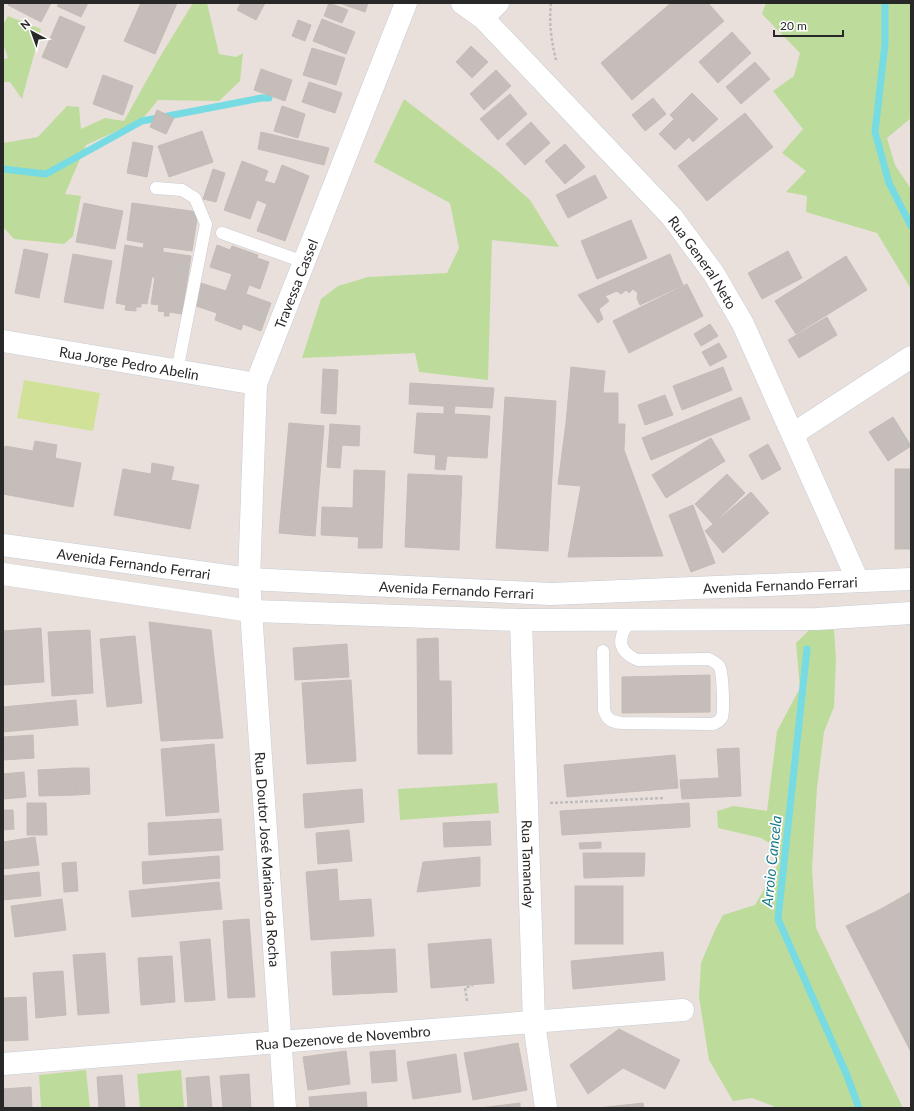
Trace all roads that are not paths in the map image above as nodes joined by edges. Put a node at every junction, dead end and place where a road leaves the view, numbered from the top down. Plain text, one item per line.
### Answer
1 (406, 3) edge
2 (462, 3) edge
3 (490, 10) edge
4 (156, 188) dead end
5 (222, 233) dead end
6 (304, 262) junction
7 (3, 341) edge
8 (911, 357) edge
9 (177, 371) junction
10 (256, 384) junction
11 (793, 434) junction
12 (3, 545) edge
13 (3, 574) edge
14 (249, 579) junction
15 (911, 579) edge
16 (858, 581) junction
17 (251, 611) junction
18 (911, 613) edge
19 (631, 619) junction
20 (521, 620) junction
21 (603, 651) dead end
22 (683, 1010) dead end
23 (534, 1022) junction
24 (280, 1042) junction
25 (3, 1064) edge
26 (285, 1108) edge
27 (546, 1108) edge

1 - 6 street, Travessa Cassel
2 - 3 street, Rua General Neto
3 - 11 street, Rua General Neto
4 - 9 lane
5 - 6 lane
6 - 10 street, Travessa Cassel
7 - 9 street, Rua Jorge Pedro Abelin
8 - 11 street
9 - 10 street, Rua Jorge Pedro Abelin
10 - 14 street, Travessa Cassel
11 - 16 street, Rua General Neto
12 - 14 street, Avenida Fernando Ferrari
13 - 17 street, Avenida Fernando Ferrari
14 - 16 street, Avenida Fernando Ferrari
14 - 17 street, Rua Doutor José Mariano da Rocha
15 - 16 street, Avenida Fernando Ferrari
17 - 20 street, Avenida Fernando Ferrari
17 - 24 street, Rua Doutor José Mariano da Rocha
18 - 19 street, Avenida Fernando Ferrari
19 - 20 street, Avenida Fernando Ferrari
19 - 21 lane
20 - 23 street, Rua Tamanday
22 - 23 street, Rua Dezenove de Novembro
23 - 24 street, Rua Dezenove de Novembro
23 - 27 street, Rua Tamanday
24 - 25 street, Rua Dezenove de Novembro
24 - 26 street, Rua Doutor José Mariano da Rocha

